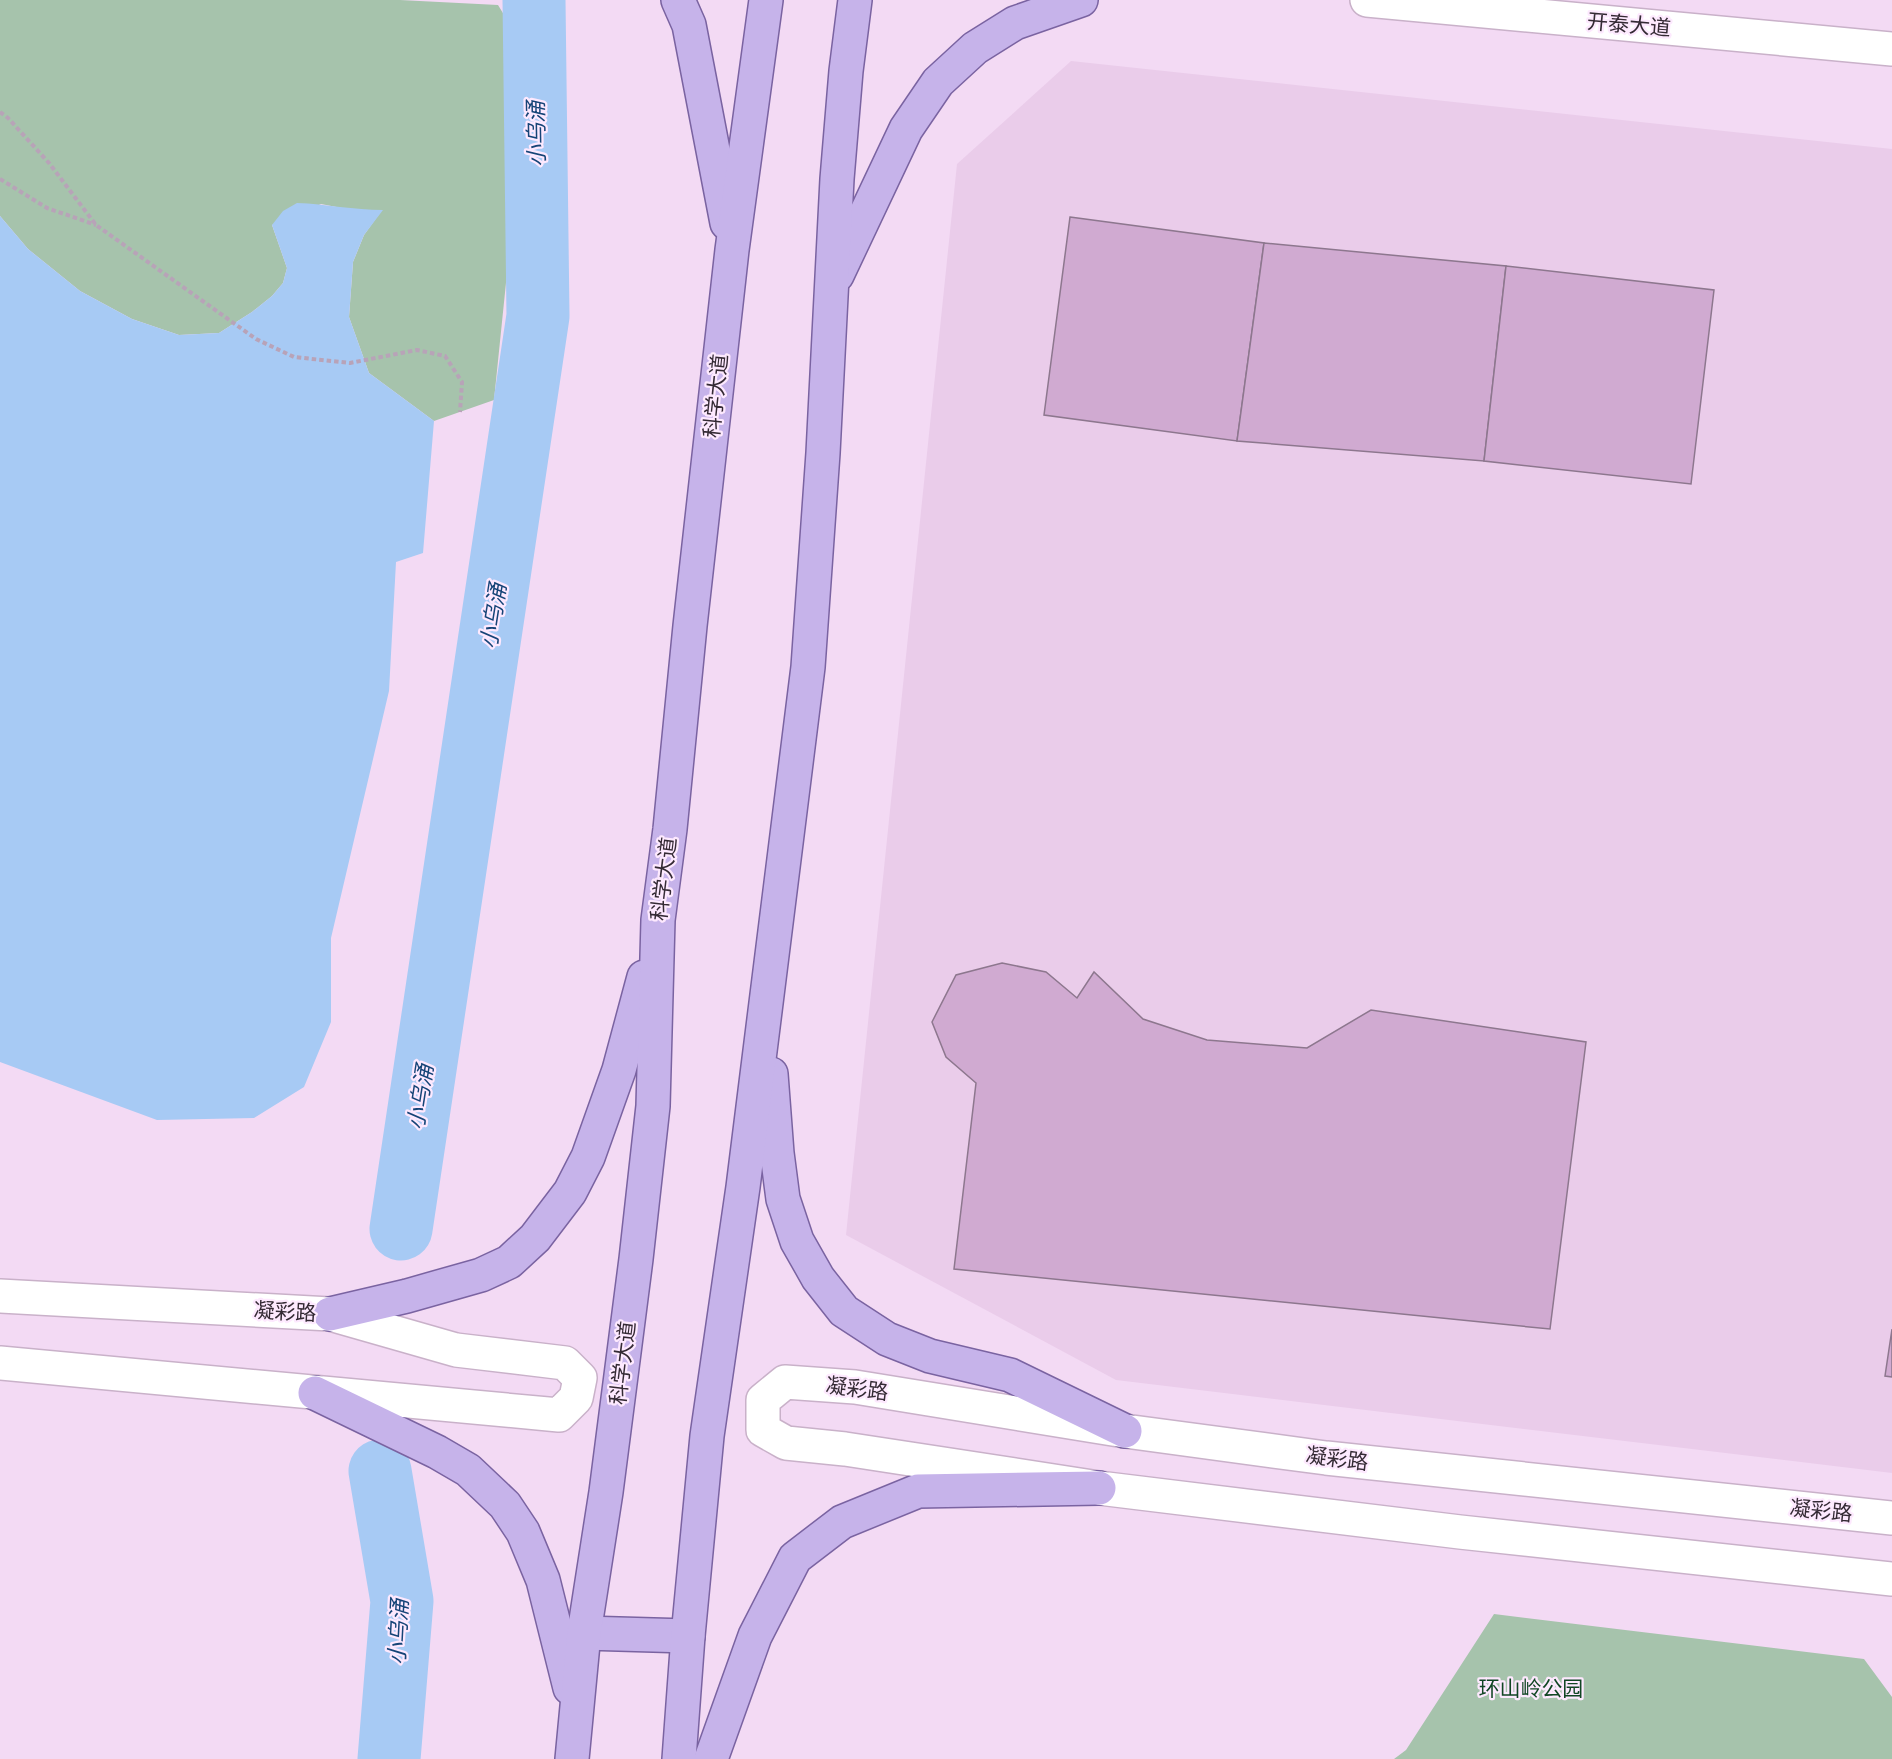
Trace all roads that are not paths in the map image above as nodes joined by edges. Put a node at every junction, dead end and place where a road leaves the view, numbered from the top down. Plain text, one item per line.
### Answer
1 (678, 0) edge
2 (766, 0) edge
3 (855, 0) edge
4 (1081, 0) edge
5 (1367, 0) edge
6 (1892, 49) edge
7 (732, 250) junction
8 (831, 287) junction
9 (658, 920) junction
10 (769, 972) junction
11 (0, 1296) edge
12 (330, 1314) junction
13 (0, 1363) edge
14 (315, 1393) junction
15 (1125, 1431) junction
16 (1099, 1488) junction
17 (1892, 1518) edge
18 (1892, 1579) edge
19 (584, 1633) junction
20 (687, 1635) junction
21 (576, 1713) junction
22 (572, 1759) edge
23 (679, 1759) edge
24 (711, 1759) edge

1 - 7 main road
2 - 7 main road, 科学大道
3 - 8 main road
4 - 8 main road
5 - 6 street, 开泰大道
7 - 9 main road, 科学大道
8 - 10 main road
9 - 12 main road
9 - 19 main road, 科学大道
10 - 15 main road
10 - 20 main road
11 - 12 street, 凝彩路
12 - 14 street, 凝彩路
13 - 14 street
14 - 21 main road
15 - 16 street, 凝彩路
15 - 17 street, 凝彩路
16 - 18 street
16 - 24 main road
19 - 20 main road
19 - 21 main road, 科学大道
20 - 23 main road
21 - 22 main road, 科学大道

